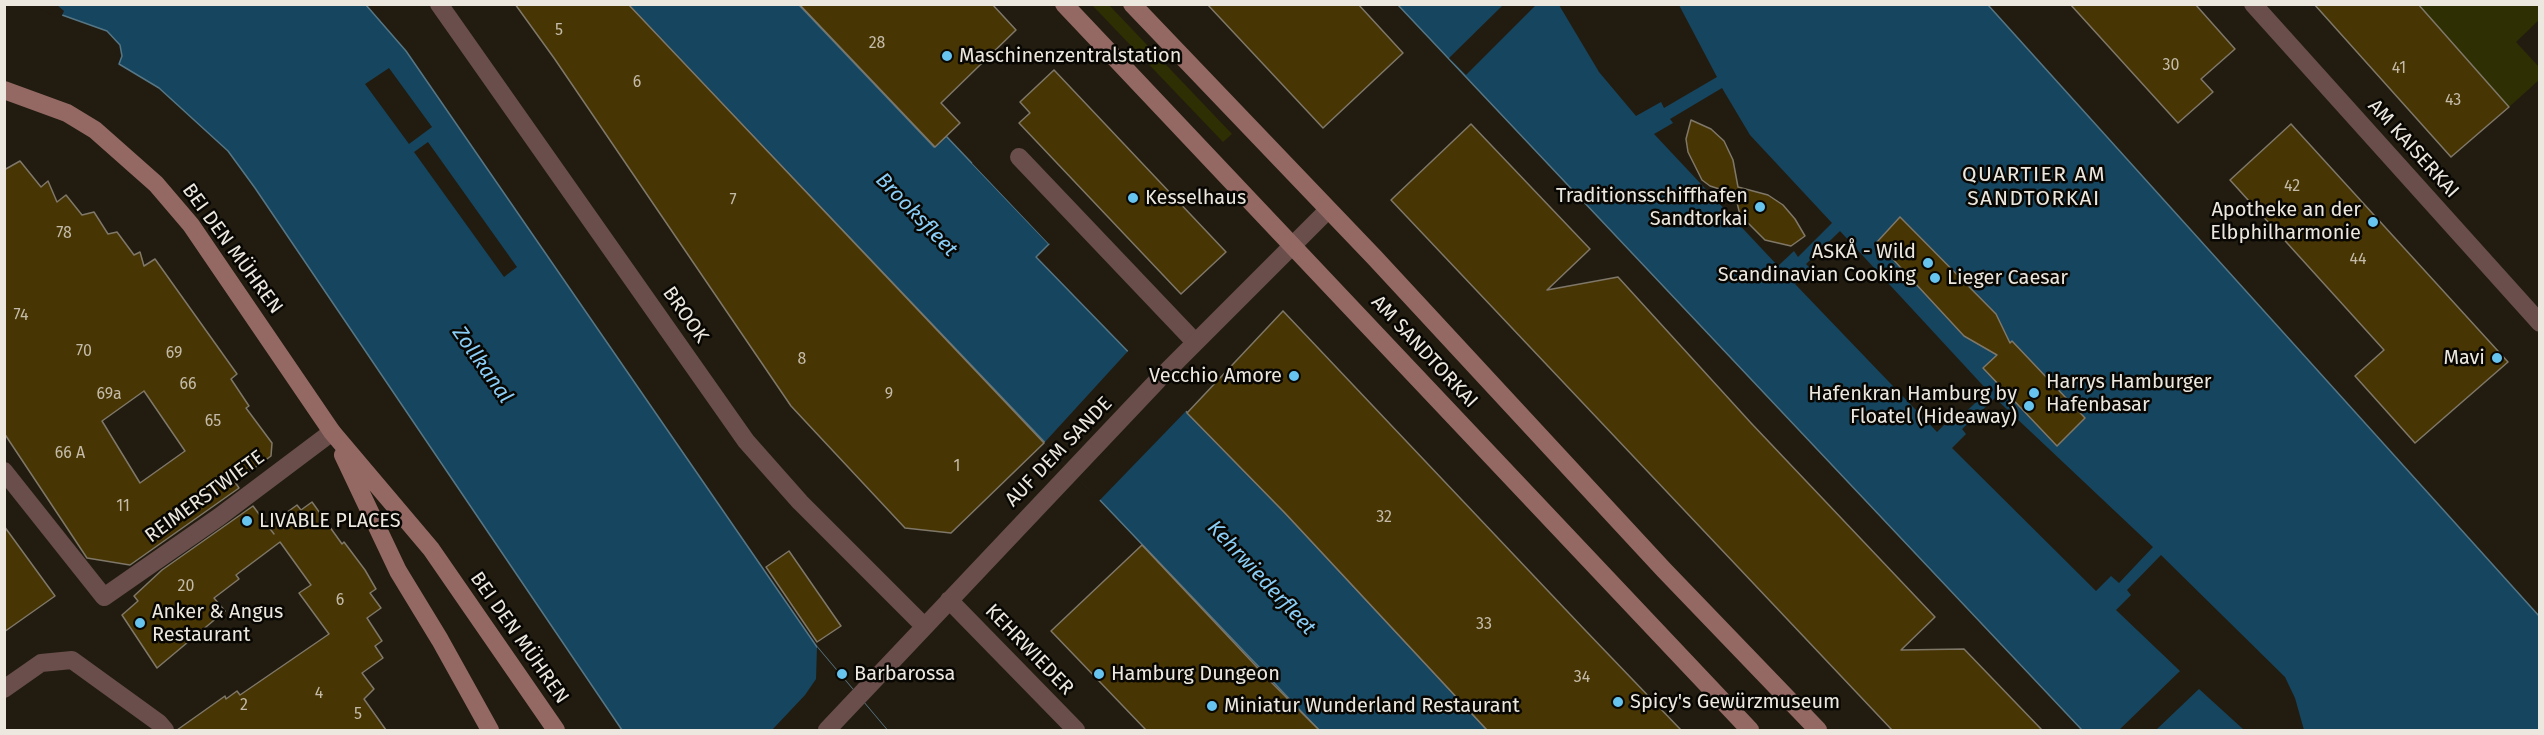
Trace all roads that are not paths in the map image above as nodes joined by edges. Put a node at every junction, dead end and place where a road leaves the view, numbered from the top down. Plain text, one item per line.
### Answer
1 (439, 4) edge
2 (1064, 4) edge
3 (1132, 4) edge
4 (2253, 4) edge
5 (4, 90) edge
6 (1018, 157) dead end
7 (1328, 210) junction
8 (1292, 246) junction
9 (2540, 323) edge
10 (1195, 342) junction
11 (332, 432) junction
12 (4, 471) edge
13 (949, 600) junction
14 (924, 626) junction
15 (4, 689) edge
16 (1074, 729) edge
17 (165, 730) edge
18 (490, 730) edge
19 (556, 730) edge
20 (827, 730) edge
21 (1750, 730) edge
22 (1818, 730) edge

1 - 14 street, BROOK
2 - 8 main road, AM SANDTORKAI
3 - 7 main road, AM SANDTORKAI
4 - 9 street, AM KAISERKAI
5 - 11 main road, BEI DEN MÜHREN
6 - 10 street
7 - 8 street, AUF DEM SANDE
7 - 22 main road, AM SANDTORKAI
8 - 10 street, AUF DEM SANDE
8 - 21 main road, AM SANDTORKAI
10 - 13 street, AUF DEM SANDE
11 - 12 street, REIMERSTWIETE
11 - 18 main road, BEI DEN MÜHREN
11 - 19 main road, BEI DEN MÜHREN
13 - 14 street, AUF DEM SANDE
13 - 16 street, KEHRWIEDER
14 - 20 street, AUF DEM SANDE
15 - 17 street

